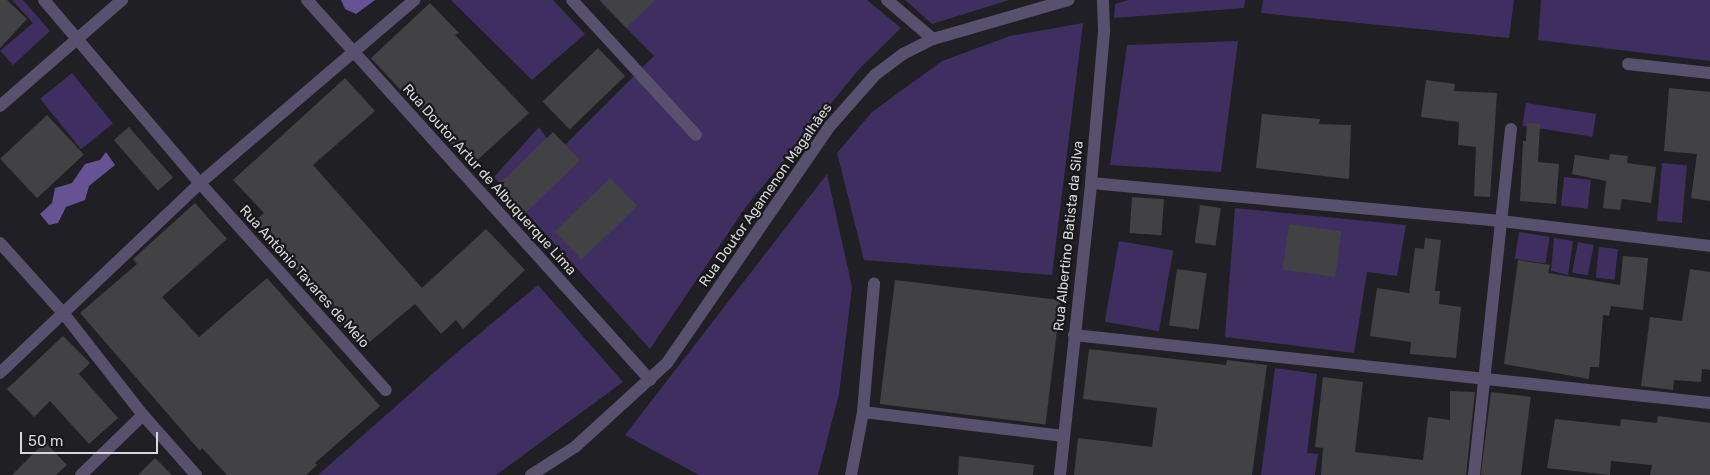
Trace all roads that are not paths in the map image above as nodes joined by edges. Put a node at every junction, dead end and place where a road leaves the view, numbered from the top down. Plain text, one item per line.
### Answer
1 (44, 0) edge
2 (122, 0) edge
3 (307, 0) edge
4 (414, 0) edge
5 (572, 0) edge
6 (887, 0) edge
7 (1068, 0) edge
8 (1103, 0) edge
9 (77, 37) junction
10 (932, 39) junction
11 (354, 53) junction
12 (1628, 64) dead end
13 (1710, 73) edge
14 (0, 106) edge
15 (1511, 130) dead end
16 (696, 135) dead end
17 (200, 183) junction
18 (1091, 183) junction
19 (1501, 222) junction
20 (0, 243) edge
21 (1710, 246) edge
22 (874, 283) dead end
23 (64, 314) junction
24 (1074, 335) junction
25 (0, 372) edge
26 (1486, 379) junction
27 (650, 380) junction
28 (386, 390) dead end
29 (1710, 403) edge
30 (863, 412) junction
31 (143, 415) junction
32 (1064, 436) junction
33 (81, 475) edge
34 (196, 475) edge
35 (531, 475) edge
36 (851, 475) edge
37 (1060, 475) edge
38 (1474, 475) edge

1 - 9 street, Rua Antônio Tavares de Melo
2 - 9 street
3 - 11 street, Rua Doutor Artur de Albuquerque Lima
4 - 11 street
5 - 16 street
6 - 10 street
7 - 10 street, Rua Doutor Agamenon Magalhães
8 - 18 street, Rua Albertino Batista da Silva
9 - 14 street
9 - 17 street, Rua Antônio Tavares de Melo
10 - 27 street, Rua Doutor Agamenon Magalhães
11 - 17 street
11 - 27 street, Rua Doutor Artur de Albuquerque Lima
12 - 13 street
15 - 19 street
17 - 23 street
17 - 28 street, Rua Antônio Tavares de Melo
18 - 19 street
18 - 24 street, Rua Albertino Batista da Silva
19 - 21 street
19 - 26 street
20 - 23 street
22 - 30 street
23 - 25 street
23 - 31 street
24 - 26 street
24 - 32 street, Rua Albertino Batista da Silva
26 - 29 street
26 - 38 street
27 - 35 street, Rua Doutor Agamenon Magalhães
30 - 32 street
30 - 36 street
31 - 33 street
31 - 34 street
32 - 37 street, Rua Albertino Batista da Silva

